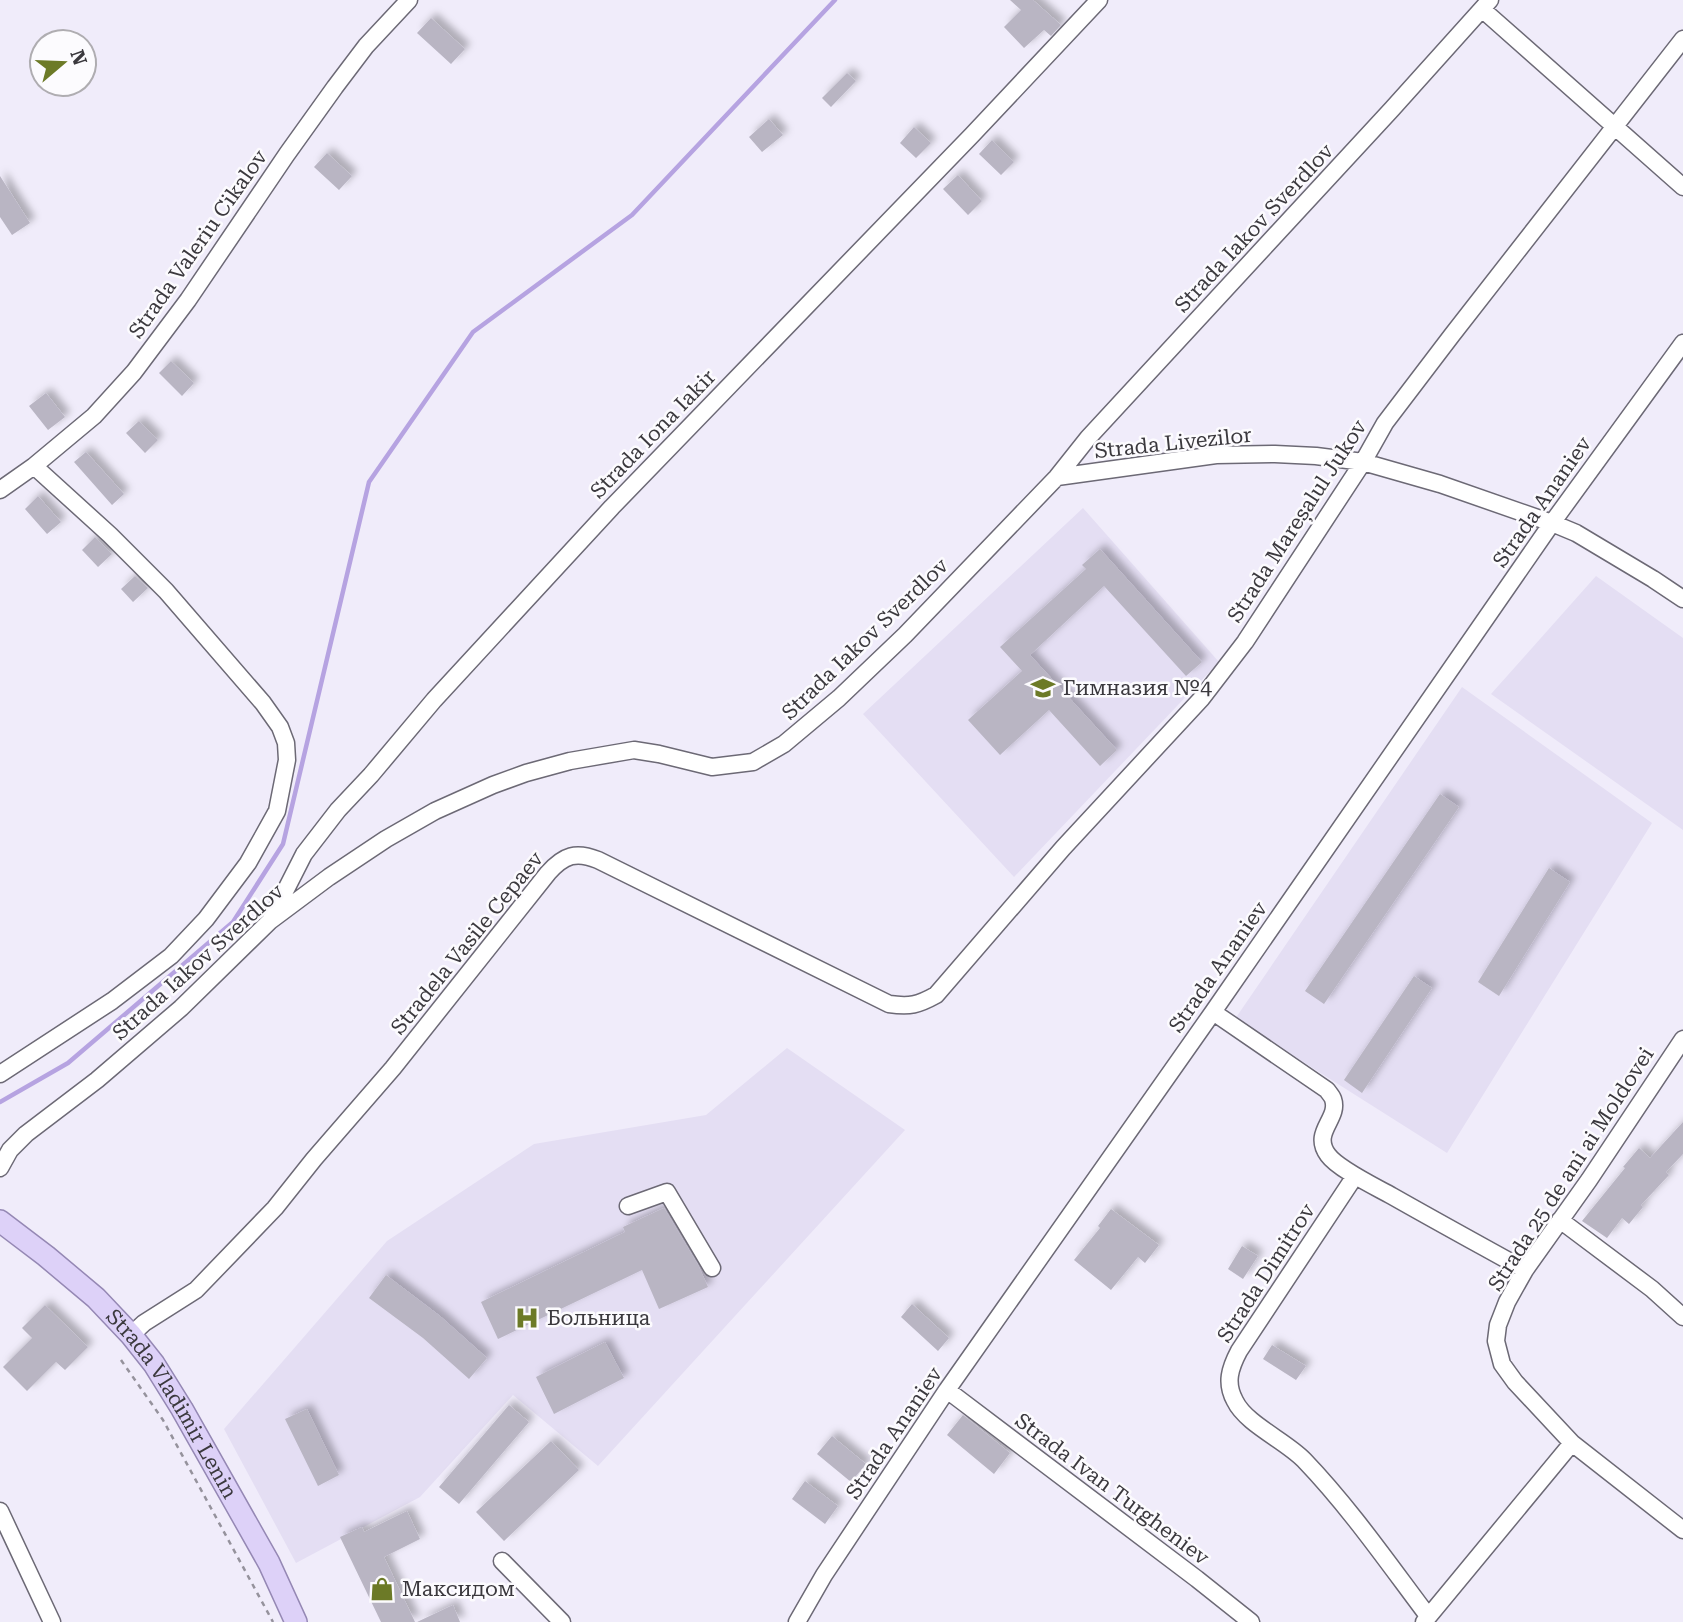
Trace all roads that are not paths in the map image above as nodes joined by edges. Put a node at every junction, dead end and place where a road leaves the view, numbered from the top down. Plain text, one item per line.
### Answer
1 (410, 0) edge
2 (1099, 0) edge
3 (1487, 5) edge
4 (1683, 39) edge
5 (1614, 127) junction
6 (1683, 187) edge
7 (1683, 343) edge
8 (1363, 462) junction
9 (34, 466) junction
10 (1057, 477) junction
11 (0, 491) edge
12 (1552, 523) junction
13 (1683, 599) edge
14 (270, 921) junction
15 (921, 1003) joint
16 (1213, 1012) junction
17 (1683, 1039) edge
18 (1, 1071) edge
19 (0, 1168) edge
20 (1355, 1176) junction
21 (628, 1206) dead end
22 (1560, 1220) junction
23 (0, 1221) edge
24 (712, 1268) dead end
25 (1525, 1270) junction
26 (1683, 1317) edge
27 (131, 1335) junction
28 (947, 1390) junction
29 (1572, 1443) junction
30 (0, 1511) edge
31 (1683, 1530) edge
32 (502, 1561) dead end
33 (1426, 1619) edge
34 (52, 1622) edge
35 (296, 1622) edge
36 (562, 1622) edge
37 (797, 1622) edge
38 (1251, 1622) edge

1 - 9 street, Strada Valeriu Cikalov
2 - 14 street, Strada Iona Iakir
3 - 5 street
3 - 10 street, Strada Iakov Sverdlov
4 - 5 street, Strada Mareșalul Jukov
5 - 6 street
5 - 8 street, Strada Mareșalul Jukov
7 - 12 street, Strada Ananiev
8 - 10 street, Strada Livezilor
8 - 12 street, Strada Livezilor
8 - 15 street, Strada Mareșalul Jukov
9 - 11 street, Strada Valeriu Cikalov
9 - 18 street
10 - 14 street, Strada Iakov Sverdlov
12 - 13 street, Strada Livezilor
12 - 16 street, Strada Ananiev
14 - 19 street, Strada Iakov Sverdlov
15 - 27 street, Stradela Vasile Cepaev
16 - 20 street
16 - 28 street, Strada Ananiev
17 - 22 street, Strada 25 de ani ai Moldovei
20 - 25 street
20 - 33 street, Strada Dimitrov
21 - 24 street
22 - 25 street, Strada 25 de ani ai Moldovei
22 - 26 street
23 - 27 main road, Strada Vladimir Lenin
25 - 29 street, Strada 25 de ani ai Moldovei
27 - 35 main road, Strada Vladimir Lenin
28 - 37 street, Strada Ananiev
28 - 38 street, Strada Ivan Turgheniev
29 - 31 street, Strada 25 de ani ai Moldovei
29 - 33 street
30 - 34 street
32 - 36 street

